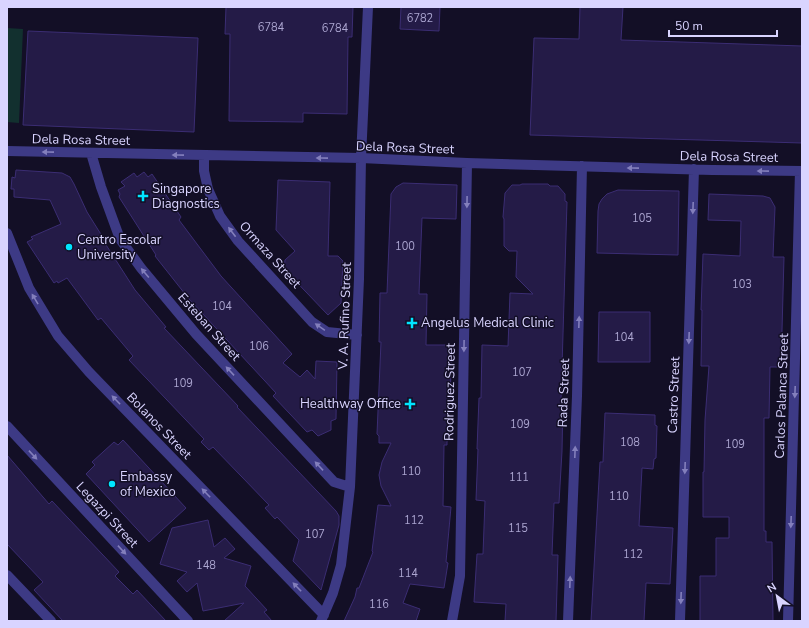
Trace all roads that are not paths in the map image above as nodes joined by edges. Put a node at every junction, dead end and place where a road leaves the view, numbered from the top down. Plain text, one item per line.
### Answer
1 (368, 7) edge
2 (7, 151) edge
3 (91, 153) junction
4 (204, 155) junction
5 (361, 158) junction
6 (467, 163) junction
7 (582, 166) junction
8 (694, 169) junction
9 (801, 171) edge
10 (7, 233) edge
11 (357, 335) junction
12 (7, 426) edge
13 (350, 487) junction
14 (7, 574) edge
15 (322, 618) edge
16 (50, 621) edge
17 (188, 621) edge
18 (452, 621) edge
19 (568, 621) edge
20 (680, 621) edge
21 (788, 621) edge

1 - 5 street, V. A. Rufino Street
3 -> 2 street, Dela Rosa Street
4 -> 3 street, Dela Rosa Street
13 -> 3 street, Esteban Street
5 -> 4 street, Dela Rosa Street
11 -> 4 street, Ormaza Street
5 - 6 street, Dela Rosa Street
5 - 11 street, V. A. Rufino Street
6 - 7 street, Dela Rosa Street
6 -> 18 street, Rodriguez Street
8 -> 7 street, Dela Rosa Street
19 -> 7 street, Rada Street
9 -> 8 street, Dela Rosa Street
8 -> 20 street, Castro Street
9 -> 21 street, Carlos Palanca Street
15 -> 10 street, Bolanos Street
11 - 13 street, V. A. Rufino Street
12 -> 17 street, Legazpi Street
13 - 15 street, V. A. Rufino Street
14 - 16 street

